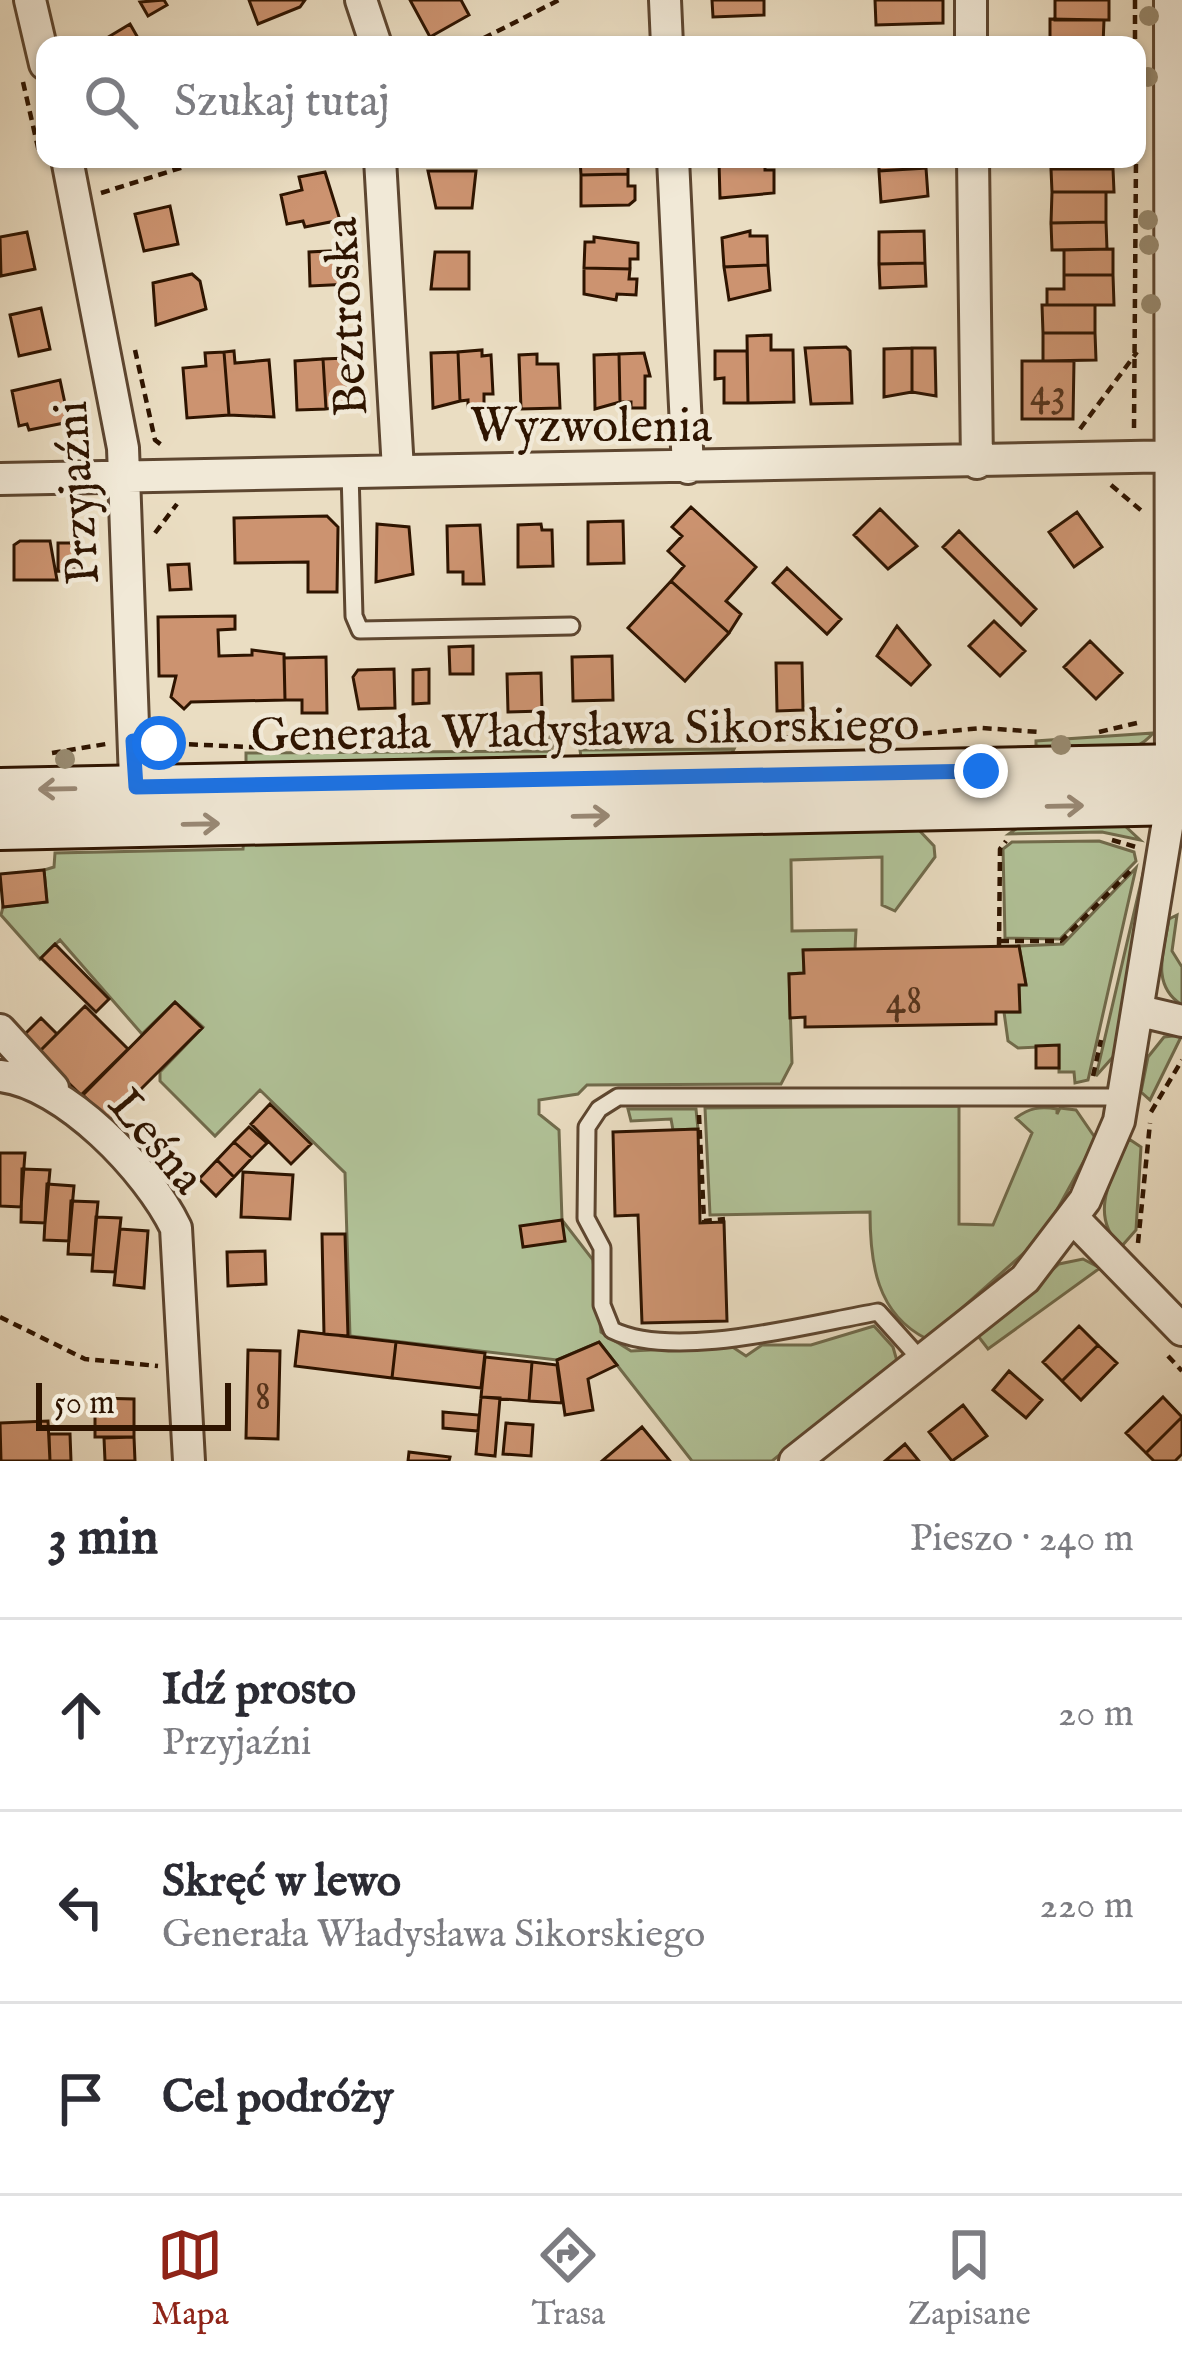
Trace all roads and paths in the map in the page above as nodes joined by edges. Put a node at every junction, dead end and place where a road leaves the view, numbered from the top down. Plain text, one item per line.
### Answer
1 (30, 0) edge
2 (361, 0) edge
3 (560, 0) edge
4 (665, 0) edge
5 (971, 0) edge
6 (1135, 0) edge
7 (1170, 0) edge
8 (38, 36) edge
9 (373, 36) edge
10 (488, 36) edge
11 (667, 36) edge
12 (971, 36) edge
13 (1135, 36) edge
14 (69, 168) edge
15 (180, 168) edge
16 (381, 168) edge
17 (673, 168) edge
18 (973, 168) edge
19 (1136, 168) edge
20 (97, 176) dead end
21 (134, 346) dead end
22 (1137, 352) junction
23 (1124, 436) dead end
24 (1094, 438) dead end
25 (167, 448) dead end
26 (1178, 456) edge
27 (977, 463) junction
28 (688, 469) junction
29 (398, 470) junction
30 (350, 472) junction
31 (126, 478) junction
32 (0, 479) edge
33 (197, 502) dead end
34 (155, 534) dead end
35 (571, 626) dead end
36 (1172, 721) junction
37 (1096, 732) dead end
38 (1043, 733) dead end
39 (898, 736) dead end
40 (149, 737) junction
41 (832, 737) dead end
42 (769, 738) dead end
43 (278, 748) dead end
44 (43, 754) dead end
45 (1177, 785) edge
46 (0, 790) edge
47 (136, 806) junction
48 (0, 828) edge
49 (1098, 837) dead end
50 (1011, 838) dead end
51 (1152, 847) junction
52 (1140, 1011) junction
53 (1182, 1021) edge
54 (0, 1030) edge
55 (1182, 1060) edge
56 (0, 1076) edge
57 (60, 1096) junction
58 (1125, 1097) junction
59 (699, 1109) dead end
60 (725, 1219) dead end
61 (1074, 1219) junction
62 (1117, 1263) junction
63 (0, 1317) edge
64 (1182, 1330) edge
65 (922, 1361) junction
66 (185, 1366) junction
67 (189, 1461) edge
68 (795, 1461) edge

1 - 8 street
2 - 9 street
3 - 10 path
4 - 11 street
5 - 12 street
6 - 13 path
7 - 26 street
14 - 31 street, Przyjaźni
15 - 20 path
16 - 29 street, Beztroska
17 - 28 street
18 - 27 street
19 - 22 path
21 - 25 path
22 - 23 path
22 - 24 path
26 - 27 street, Wyzwolenia
26 - 36 street
27 - 28 street, Wyzwolenia
28 - 29 street, Wyzwolenia
29 - 30 street, Wyzwolenia
30 - 31 street, Wyzwolenia
30 - 35 lane
31 - 32 street, Wyzwolenia
31 - 40 street, Przyjaźni
33 - 34 path
36 - 37 path
36 - 45 street
38 - 39 path
40 - 43 path
40 - 44 path
40 - 47 street, Przyjaźni
41 - 42 path
45 - 47 main road, Generała Władysława Sikorskiego
45 - 51 street
47 -> 46 main road, Generała Władysława Sikorskiego
47 - 48 main road, Generała Władysława Sikorskiego
49 - 51 path
50 - 51 path
51 - 52 street
52 - 53 street
52 - 58 street
54 - 57 street, Leśna
55 - 62 path
56 - 57 street, Leśna
57 - 66 street, Leśna
58 - 61 street
58 - 65 lane
59 - 60 path
61 - 62 street
61 - 65 street
62 - 64 street
63 - 66 path
65 - 68 street
66 - 67 street, Leśna

